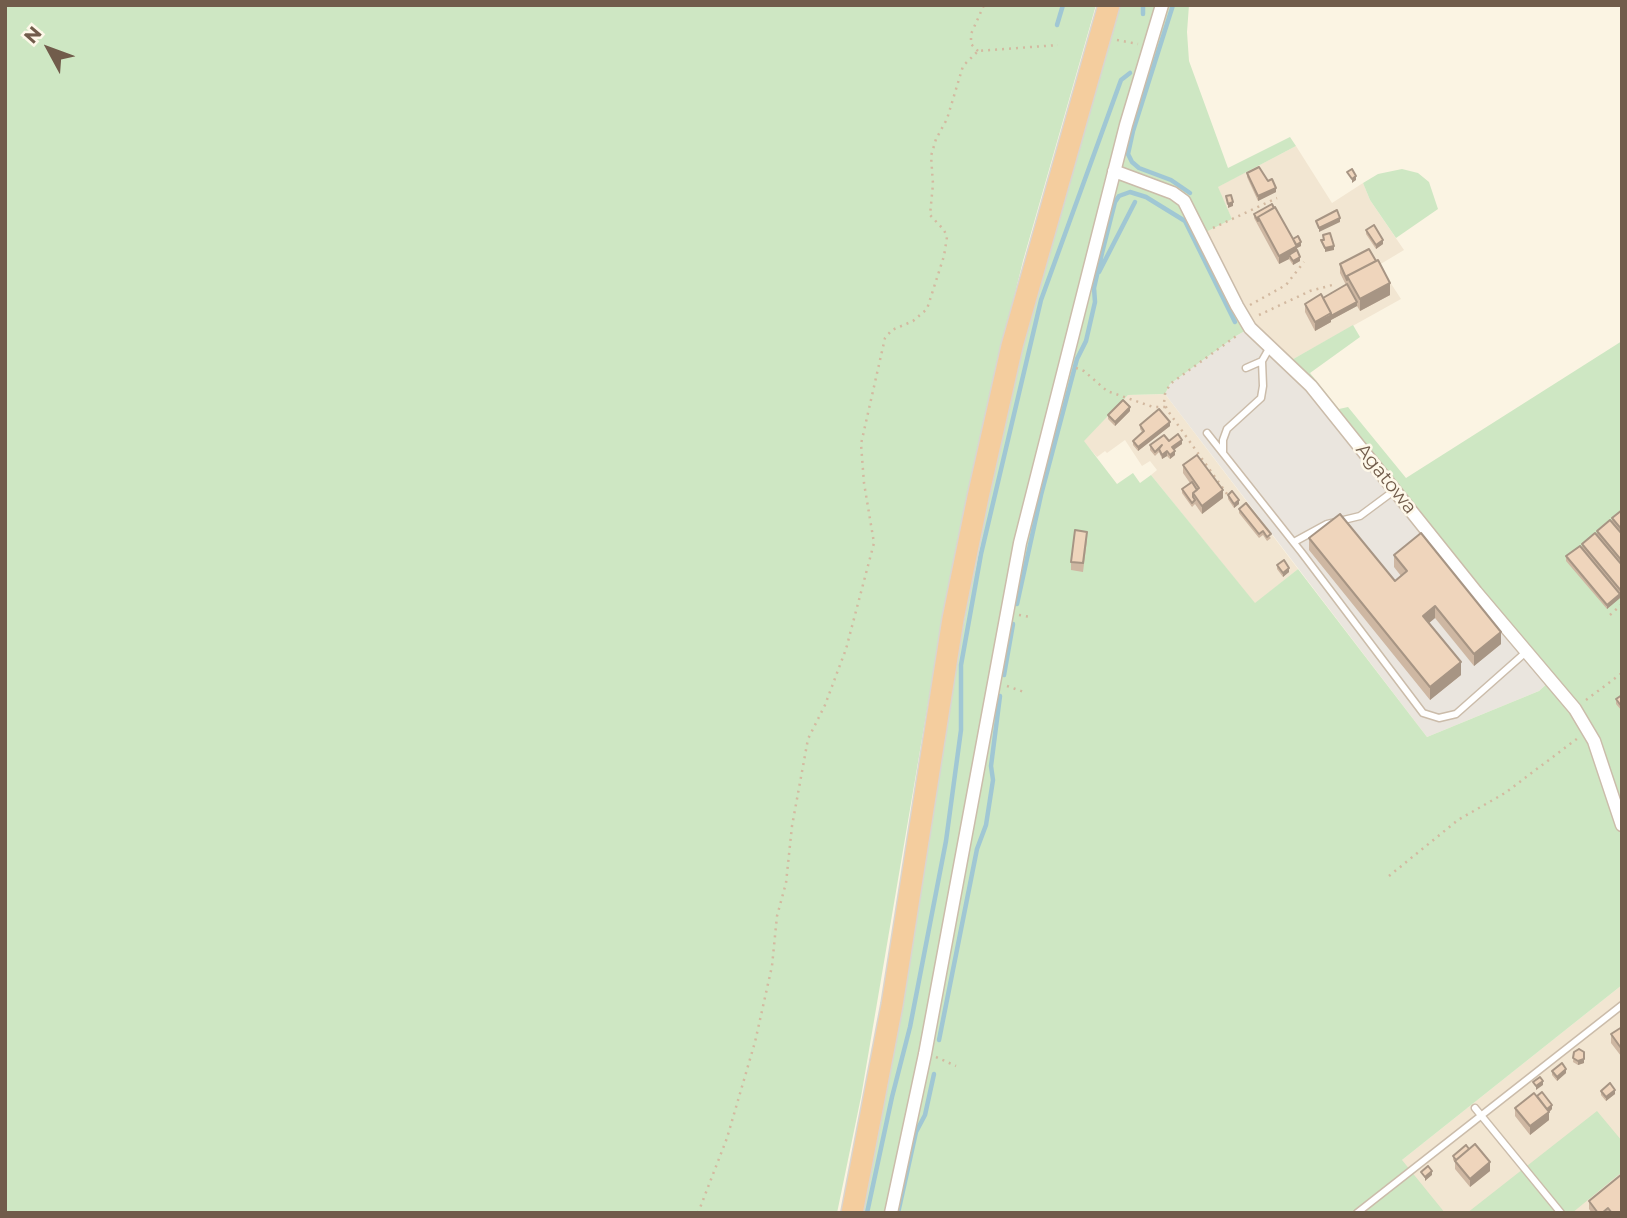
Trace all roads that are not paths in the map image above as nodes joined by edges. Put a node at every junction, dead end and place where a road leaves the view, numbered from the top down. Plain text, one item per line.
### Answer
1 (1109, 5) edge
2 (1162, 5) edge
3 (1114, 171) junction
4 (1270, 347) junction
5 (1262, 361) junction
6 (1246, 368) dead end
7 (1207, 433) dead end
8 (1223, 454) junction
9 (1395, 491) junction
10 (1293, 542) junction
11 (1526, 652) junction
12 (1622, 825) edge
13 (1622, 1005) edge
14 (1475, 1108) dead end
15 (1481, 1115) junction
16 (852, 1213) edge
17 (891, 1213) edge
18 (1357, 1213) edge
19 (1561, 1213) edge

1 - 16 highway
2 - 3 street
3 - 4 street, Agatowa
3 - 17 street
4 - 5 lane
4 - 9 street, Agatowa
5 - 6 lane
5 - 8 lane
7 - 8 lane
8 - 10 lane
9 - 10 lane
9 - 11 street, Agatowa
10 - 11 lane
11 - 12 street, Agatowa
13 - 15 lane
14 - 15 lane
15 - 18 lane
15 - 19 lane

